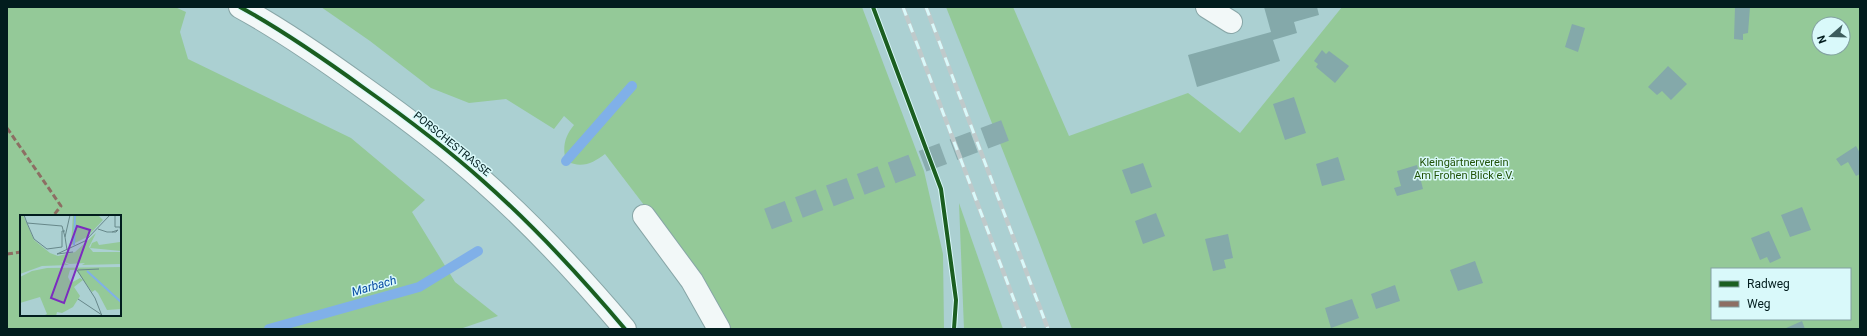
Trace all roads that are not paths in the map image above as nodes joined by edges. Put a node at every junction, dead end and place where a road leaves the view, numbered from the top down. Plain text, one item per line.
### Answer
1 (240, 7) edge
2 (1208, 7) edge
3 (1231, 22) dead end
4 (644, 216) dead end
5 (625, 329) edge
6 (719, 329) edge

1 - 5 street, PORSCHESTRASSE
2 - 3 street
4 - 6 street

